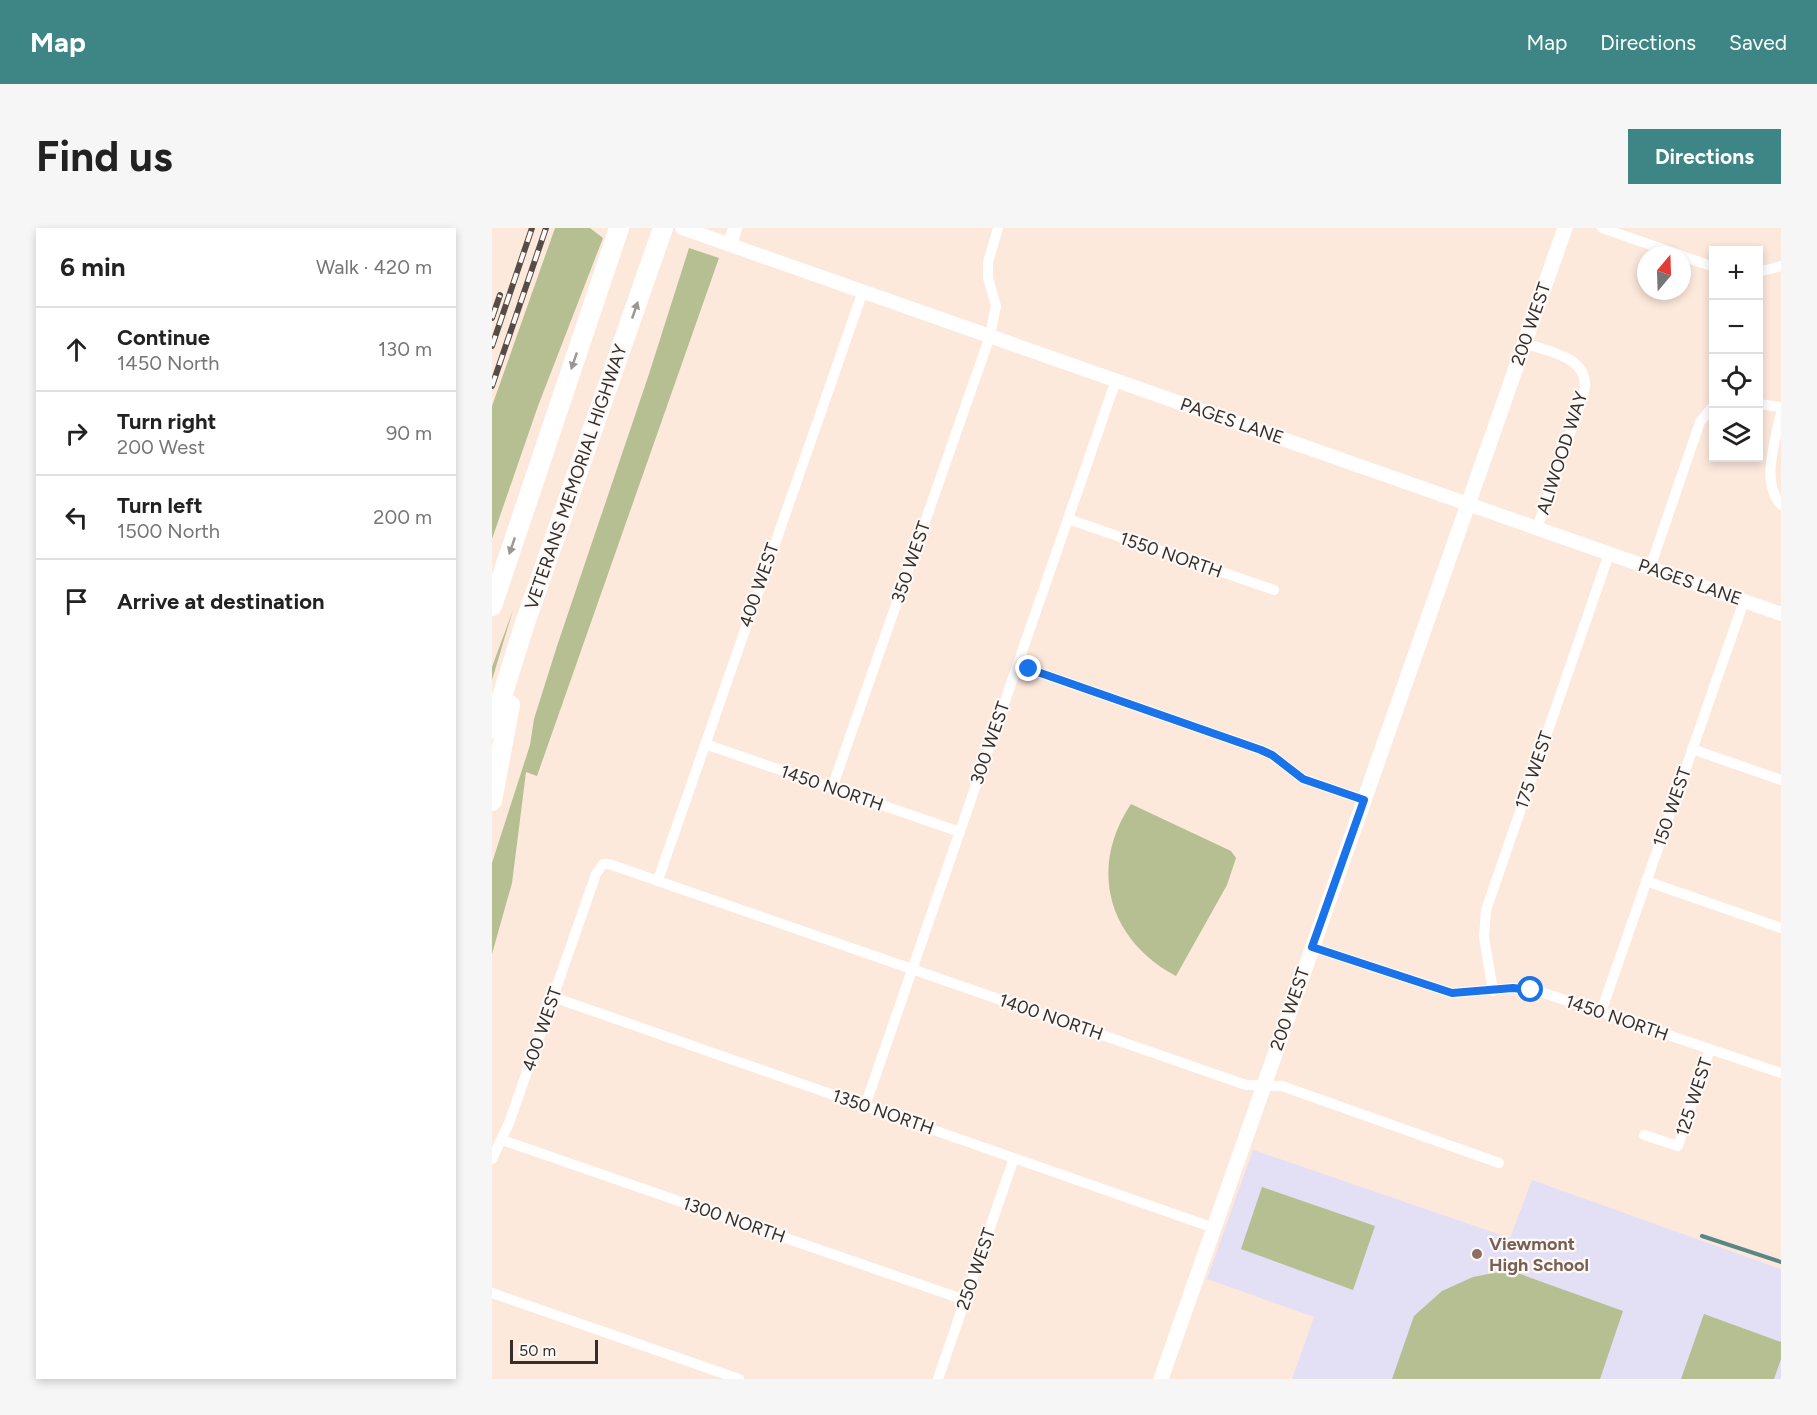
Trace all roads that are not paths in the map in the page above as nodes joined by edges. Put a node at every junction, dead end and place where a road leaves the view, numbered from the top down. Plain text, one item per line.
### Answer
1 (663, 228) edge
2 (682, 228) edge
3 (735, 228) edge
4 (998, 228) edge
5 (1565, 228) edge
6 (1602, 228) edge
7 (616, 237) edge
8 (730, 245) junction
9 (1655, 246) edge
10 (1691, 259) edge
11 (1709, 266) edge
12 (1780, 269) edge
13 (1763, 271) edge
14 (863, 291) junction
15 (990, 336) junction
16 (1524, 343) junction
17 (1116, 380) junction
18 (1763, 405) edge
19 (1781, 407) edge
20 (1711, 408) edge
21 (1781, 412) edge
22 (1468, 504) junction
23 (1781, 504) edge
24 (1068, 519) junction
25 (1537, 528) junction
26 (1609, 554) junction
27 (1650, 568) junction
28 (1274, 590) dead end
29 (1744, 601) junction
30 (492, 606) edge
31 (1781, 614) edge
32 (525, 623) junction
33 (1017, 665) junction
34 (492, 728) edge
35 (705, 744) junction
36 (1692, 749) junction
37 (1781, 780) edge
38 (831, 788) junction
39 (1364, 800) junction
40 (492, 801) edge
41 (960, 832) junction
42 (603, 864) joint
43 (658, 880) junction
44 (1646, 881) junction
45 (1781, 928) edge
46 (1312, 947) junction
47 (912, 969) junction
48 (1493, 991) junction
49 (553, 997) junction
50 (1601, 1012) junction
51 (1710, 1049) junction
52 (1781, 1073) edge
53 (1263, 1087) junction
54 (865, 1106) junction
55 (1644, 1135) dead end
56 (502, 1140) junction
57 (1014, 1158) junction
58 (492, 1159) edge
59 (1499, 1163) dead end
60 (1214, 1228) junction
61 (492, 1293) edge
62 (965, 1300) junction
63 (739, 1379) edge
64 (938, 1379) edge
65 (1161, 1379) edge

32 -> 1 highway, VETERANS MEMORIAL HIGHWAY
2 - 8 street, PAGES LANE
3 - 8 street
4 - 15 street, 350 WEST
5 - 16 main road, 200 WEST
6 - 9 street
7 -> 30 highway, VETERANS MEMORIAL HIGHWAY
8 - 14 street, PAGES LANE
10 - 11 street
12 - 13 street
14 - 15 street, PAGES LANE
14 - 35 street, 400 WEST
15 - 17 street, PAGES LANE
15 - 38 street, 350 WEST
16 - 22 main road, 200 WEST
16 - 25 street, ALIWOOD WAY
17 - 22 street, PAGES LANE
17 - 24 street, 300 WEST
18 - 19 street
20 - 27 street
21 - 23 street
22 - 25 street, PAGES LANE
22 - 39 main road, 200 WEST
24 - 28 street, 1550 NORTH
24 - 33 street, 300 WEST
25 - 26 street, PAGES LANE
26 - 27 street, PAGES LANE
26 - 48 street, 175 WEST
27 - 29 street, PAGES LANE
29 - 31 street, PAGES LANE
29 - 36 street, 150 WEST
32 - 34 highway, VETERANS MEMORIAL HIGHWAY
32 - 40 highway
33 - 39 street
33 - 41 street, 300 WEST
35 - 38 street, 1450 NORTH
35 - 43 street, 400 WEST
36 - 37 street
36 - 44 street, 150 WEST
38 - 41 street, 1450 NORTH
39 - 46 main road, 200 WEST
41 - 47 street, 300 WEST
42 - 43 street, 1400 NORTH
42 - 49 street, 400 WEST
43 - 47 street, 1400 NORTH
44 - 45 street
44 - 50 street, 150 WEST
46 - 48 street, 1450 NORTH
46 - 53 main road, 200 WEST
47 - 53 street, 1400 NORTH
47 - 54 street, 300 WEST
48 - 50 street, 1450 NORTH
49 - 54 street, 1350 NORTH
49 - 56 street, 400 WEST
50 - 51 street, 1450 NORTH
51 - 52 street, 1450 NORTH
51 - 55 street, 125 WEST
53 - 59 street, 1400 NORTH
53 - 60 main road, 200 WEST
54 - 57 street, 1350 NORTH
56 - 58 street, 400 WEST
56 - 62 street, 1300 NORTH
57 - 60 street, 1350 NORTH
57 - 62 street, 250 WEST
60 - 65 main road, 200 WEST
61 - 63 street
62 - 64 street, 250 WEST

